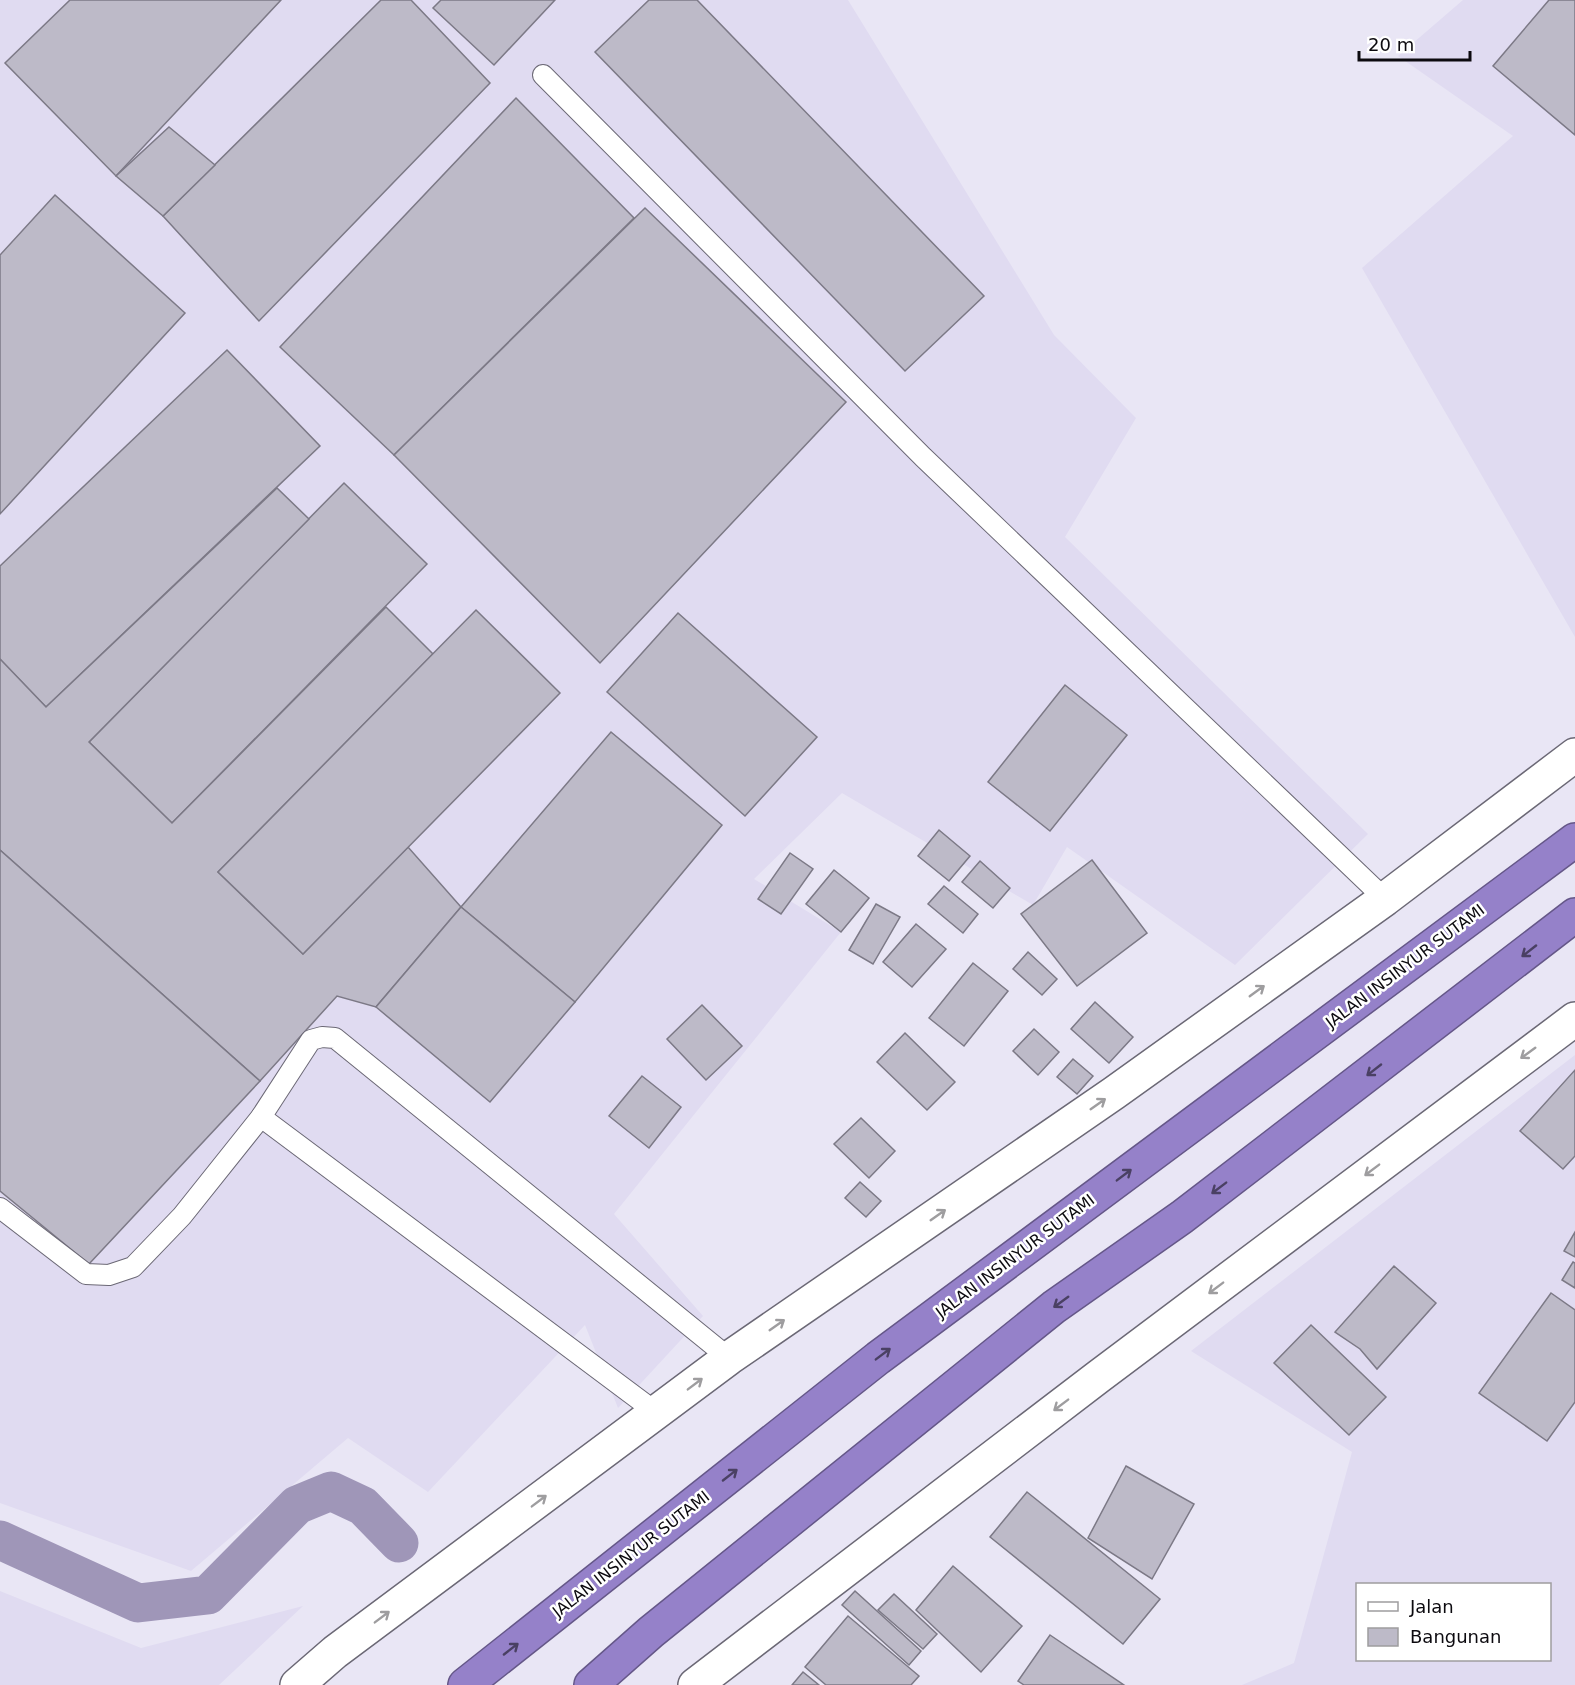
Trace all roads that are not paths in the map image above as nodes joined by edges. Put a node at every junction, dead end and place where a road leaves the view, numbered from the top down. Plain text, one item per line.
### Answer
1 (543, 75) dead end
2 (1575, 755) edge
3 (1575, 840) edge
4 (1385, 899) junction
5 (1575, 915) edge
6 (1575, 1019) edge
7 (261, 1117) junction
8 (0, 1208) edge
9 (729, 1358) junction
10 (657, 1413) junction
11 (297, 1685) edge
12 (465, 1685) edge
13 (591, 1685) edge
14 (695, 1685) edge

1 - 4 lane
2 - 4 street
12 -> 3 highway, JALAN INSINYUR SUTAMI
9 -> 4 street
5 -> 13 highway
6 -> 14 street
7 - 8 lane
7 - 9 lane
7 - 10 lane
10 -> 9 street
11 -> 10 street

